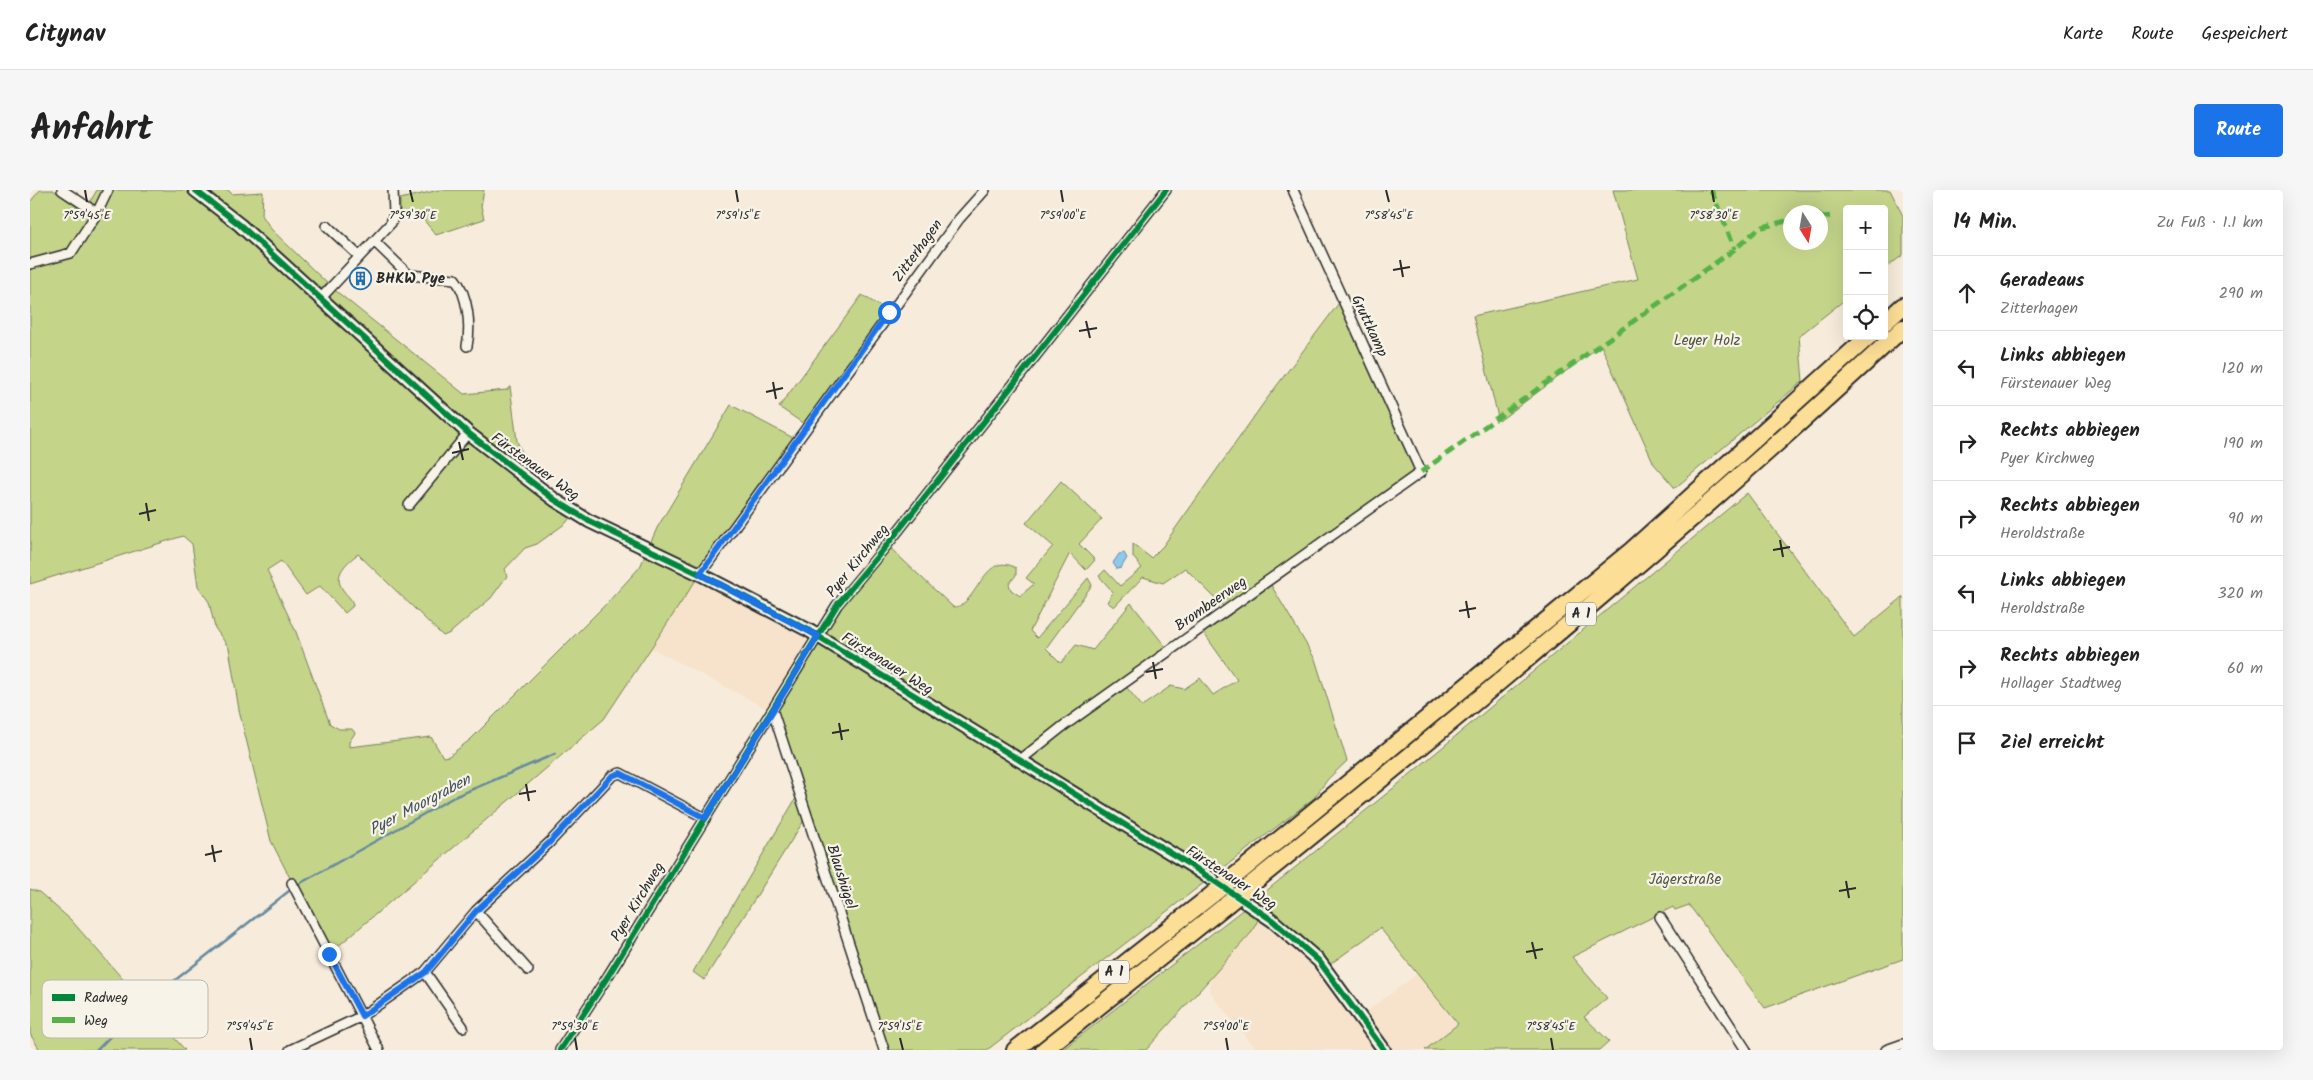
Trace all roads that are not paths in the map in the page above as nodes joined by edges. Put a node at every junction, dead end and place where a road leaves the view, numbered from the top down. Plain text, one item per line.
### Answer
1 (62, 190) edge
2 (108, 190) edge
3 (195, 190) edge
4 (393, 190) edge
5 (985, 190) edge
6 (1166, 190) edge
7 (1293, 190) edge
8 (97, 213) junction
9 (327, 226) dead end
10 (374, 241) junction
11 (359, 256) junction
12 (30, 264) edge
13 (320, 298) junction
14 (1903, 306) edge
15 (1888, 319) edge
16 (1903, 328) edge
17 (1865, 340) edge
18 (467, 346) dead end
19 (468, 433) junction
20 (1421, 472) joint
21 (408, 505) dead end
22 (700, 574) junction
23 (818, 636) junction
24 (772, 712) junction
25 (1019, 761) junction
26 (705, 818) junction
27 (292, 883) dead end
28 (476, 911) junction
29 (1660, 917) dead end
30 (528, 970) dead end
31 (426, 972) junction
32 (362, 1016) junction
33 (463, 1027) dead end
34 (1903, 1044) edge
35 (290, 1050) edge
36 (379, 1050) edge
37 (560, 1050) edge
38 (884, 1050) edge
39 (1015, 1050) edge
40 (1044, 1050) edge
41 (1384, 1050) edge
42 (1746, 1050) edge
43 (1886, 1050) edge

1 - 8 street
2 - 8 street
3 - 13 street, Fürstenauer Weg
4 - 10 street
5 - 22 street, Zitterhagen
6 - 23 street, Pyer Kirchweg
7 - 20 street, Gruttkamp
8 - 12 street
9 - 11 street
10 - 11 street
10 - 18 street
11 - 13 street
13 - 19 street, Fürstenauer Weg
14 - 15 highway
16 - 40 highway, A 1, bridge
17 - 39 highway, A 1, bridge
19 - 21 street, Fürstenauer Weg
19 - 22 street, Fürstenauer Weg
20 - 25 street, Brombeerweg
22 - 23 street, Fürstenauer Weg
23 - 24 street, Pyer Kirchweg
23 - 25 street, Fürstenauer Weg
24 - 26 street, Pyer Kirchweg
24 - 38 street, Blaushügel
25 - 41 street, Fürstenauer Weg
26 - 28 street
26 - 37 street, Pyer Kirchweg
27 - 32 street
28 - 30 street
28 - 31 street
29 - 42 street
31 - 32 street
31 - 33 street
32 - 35 street
32 - 36 street
34 - 43 street

